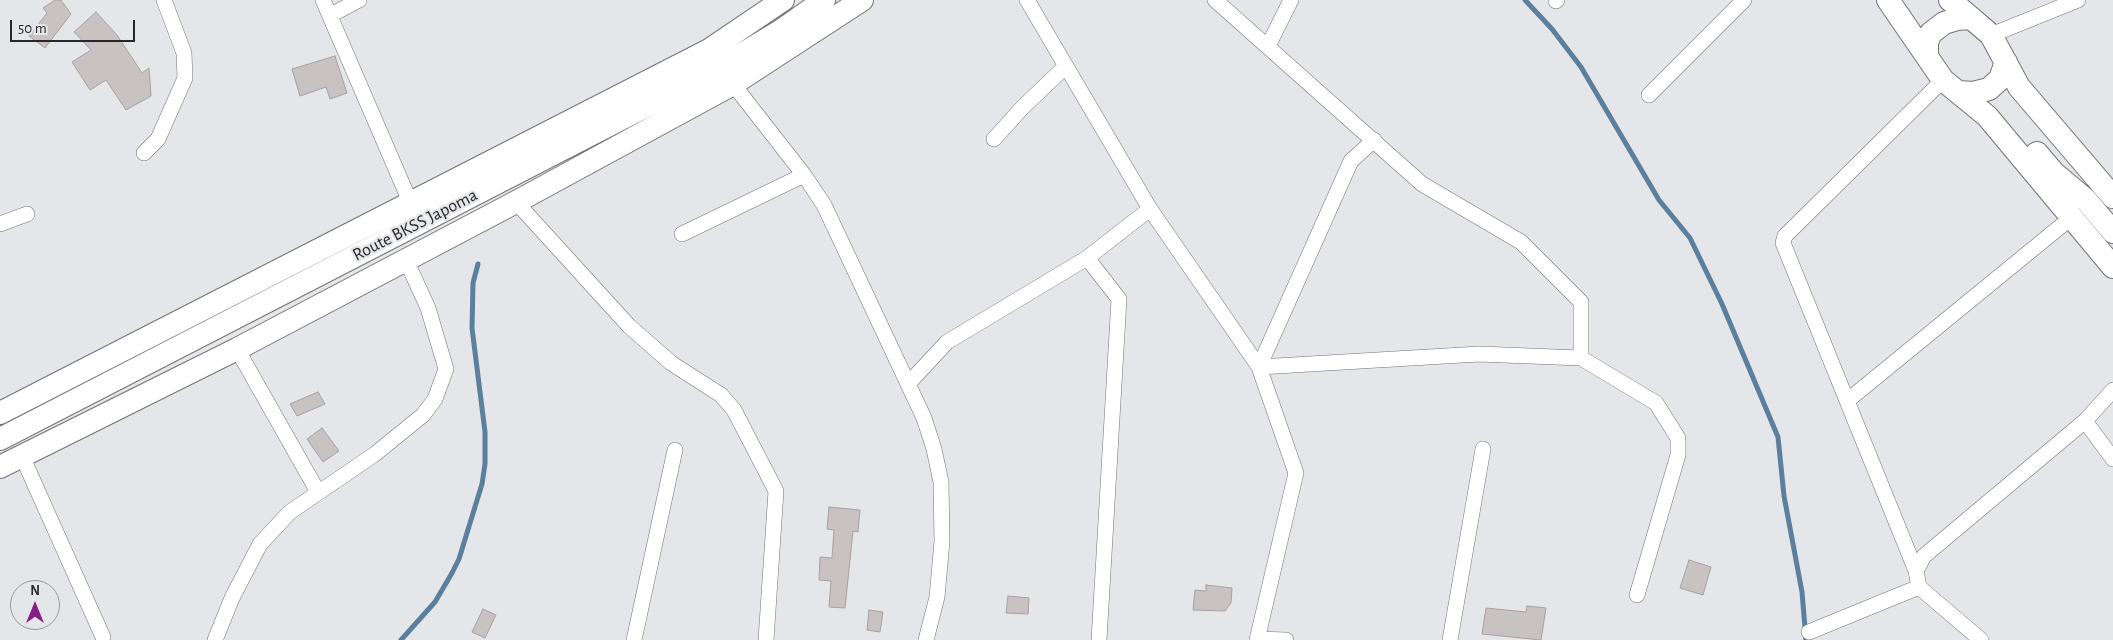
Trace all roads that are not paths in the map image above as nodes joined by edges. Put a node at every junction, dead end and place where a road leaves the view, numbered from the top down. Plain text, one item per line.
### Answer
1 (164, 0) edge
2 (323, 0) edge
3 (359, 0) edge
4 (783, 0) edge
5 (824, 0) edge
6 (862, 0) edge
7 (1028, 0) edge
8 (1215, 0) edge
9 (1292, 0) edge
10 (1744, 0) edge
11 (1950, 0) edge
12 (2078, 0) edge
13 (1893, 3) edge
14 (331, 15) junction
15 (1970, 18) junction
16 (1991, 35) junction
17 (1268, 46) junction
18 (1926, 54) junction
19 (2006, 62) junction
20 (1066, 66) junction
21 (733, 84) junction
22 (1951, 86) junction
23 (2019, 87) junction
24 (1649, 94) dead end
25 (1987, 116) junction
26 (994, 139) dead end
27 (1374, 140) junction
28 (144, 153) dead end
29 (804, 175) junction
30 (2113, 197) edge
31 (2086, 200) junction
32 (516, 202) junction
33 (411, 204) junction
34 (1150, 209) junction
35 (27, 214) dead end
36 (2072, 217) junction
37 (0, 224) edge
38 (2113, 232) edge
39 (682, 234) dead end
40 (1087, 258) junction
41 (406, 260) junction
42 (2113, 266) edge
43 (237, 349) junction
44 (1581, 358) junction
45 (1259, 367) junction
46 (908, 384) junction
47 (2113, 390) edge
48 (1847, 401) junction
49 (1, 411) edge
50 (2085, 421) junction
51 (0, 439) edge
52 (1483, 449) dead end
53 (675, 450) dead end
54 (22, 456) junction
55 (2113, 459) edge
56 (0, 467) edge
57 (318, 492) junction
58 (1916, 571) junction
59 (1919, 587) junction
60 (1637, 596) dead end
61 (1809, 632) dead end
62 (104, 639) edge
63 (1257, 639) edge
64 (215, 640) edge
65 (634, 640) edge
66 (766, 640) edge
67 (926, 640) edge
68 (1099, 640) edge
69 (1286, 640) edge
70 (1450, 640) edge
71 (1981, 640) edge

1 - 28 street
2 - 14 street
3 - 14 street
4 - 33 main road
5 - 51 main road, Route BKSS Japoma
6 - 21 main road
7 - 20 street
8 - 17 street
9 - 17 street
10 - 24 street
11 - 15 main road
12 - 16 street
13 - 18 main road
14 - 33 street
15 - 16 main road
15 - 18 main road
16 - 19 main road
17 - 27 street
18 - 22 main road
19 - 22 main road
19 - 23 main road
20 - 26 street
20 - 34 street
21 - 29 street
21 - 32 main road
22 - 25 main road
22 - 48 street
23 - 30 main road
23 - 31 main road
25 - 31 main road
25 - 36 main road
27 - 44 street
27 - 45 street
29 - 39 street
29 - 46 street
31 - 38 main road
32 - 41 main road
32 - 66 street
33 - 49 main road
34 - 40 street
34 - 45 street
35 - 37 street
36 - 42 main road
36 - 48 street
40 - 46 street
40 - 68 street
41 - 43 main road
41 - 57 street
43 - 54 main road
43 - 57 street
44 - 45 street
44 - 60 street
45 - 63 street
46 - 67 street
47 - 50 street
48 - 58 street
50 - 55 street
50 - 58 street
52 - 70 street
53 - 65 street
54 - 56 main road
54 - 62 street
57 - 64 street
58 - 59 street
59 - 61 street
59 - 71 street
63 - 69 street

